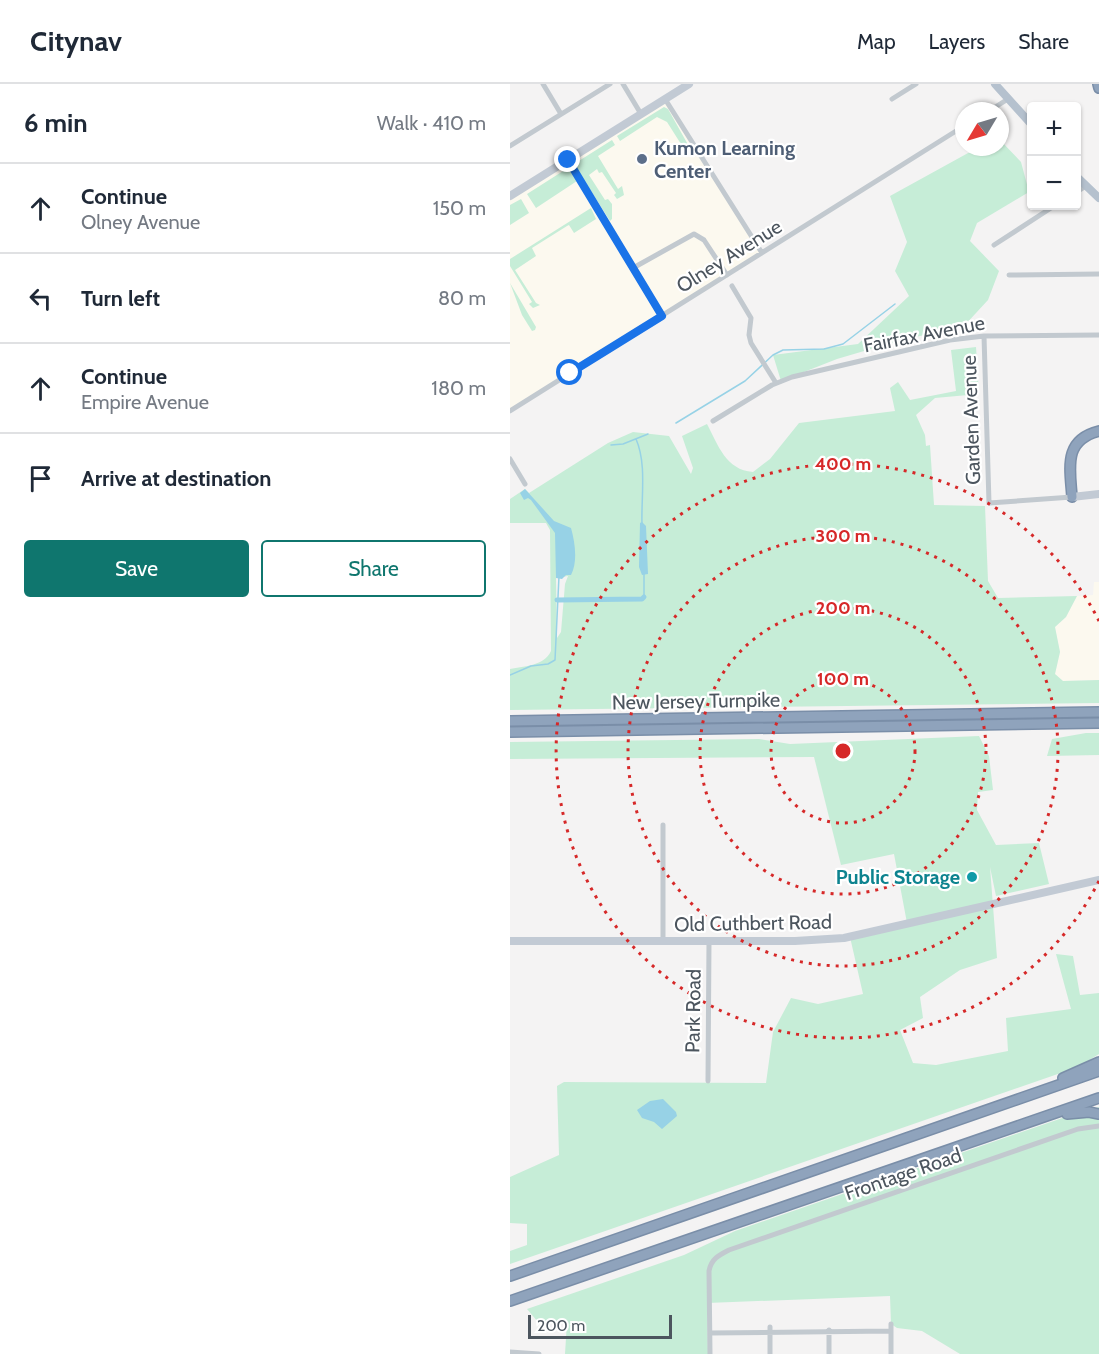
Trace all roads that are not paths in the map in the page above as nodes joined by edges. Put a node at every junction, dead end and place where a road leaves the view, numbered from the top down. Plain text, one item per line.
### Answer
1 (543, 84) edge
2 (610, 84) edge
3 (623, 84) edge
4 (688, 84) edge
5 (916, 84) edge
6 (995, 84) edge
7 (664, 99) junction
8 (892, 99) dead end
9 (1008, 99) junction
10 (1003, 102) edge
11 (561, 114) junction
12 (641, 114) junction
13 (1027, 120) edge
14 (955, 132) edge
15 (510, 146) edge
16 (568, 160) junction
17 (1081, 180) edge
18 (1086, 186) junction
19 (1081, 189) edge
20 (510, 196) edge
21 (1099, 198) edge
22 (1099, 206) edge
23 (1048, 210) edge
24 (994, 245) dead end
25 (762, 253) junction
26 (633, 268) junction
27 (1099, 274) edge
28 (727, 275) junction
29 (1009, 275) dead end
30 (732, 286) dead end
31 (662, 316) junction
32 (1099, 335) edge
33 (984, 336) junction
34 (776, 383) junction
35 (510, 411) edge
36 (713, 421) dead end
37 (1099, 430) edge
38 (510, 459) edge
39 (525, 484) dead end
40 (1099, 494) edge
41 (1072, 497) junction
42 (1099, 712) edge
43 (510, 721) edge
44 (1099, 723) edge
45 (510, 732) edge
46 (663, 825) dead end
47 (1099, 880) edge
48 (510, 941) edge
49 (663, 941) junction
50 (709, 941) junction
51 (1099, 1062) edge
52 (1099, 1071) edge
53 (708, 1081) dead end
54 (1099, 1098) edge
55 (978, 1113) junction
56 (1099, 1114) edge
57 (1099, 1126) edge
58 (1015, 1127) junction
59 (510, 1276) edge
60 (510, 1301) edge
61 (770, 1329) junction
62 (829, 1330) junction
63 (710, 1332) junction
64 (510, 1352) edge
65 (539, 1354) edge
66 (710, 1354) edge
67 (770, 1354) edge
68 (829, 1354) edge
69 (891, 1354) edge

1 - 11 street
2 - 11 street
3 - 12 street
4 - 7 street
5 - 8 street
6 - 9 main road
7 - 12 street
7 - 25 street
9 - 10 street
9 - 13 main road
11 - 15 street
12 - 16 street
14 - 25 street, Olney Avenue
16 - 20 street
16 - 26 street
17 - 18 main road
18 - 19 street
18 - 21 main road
18 - 22 main road
23 - 24 street
25 - 28 street, Olney Avenue
26 - 28 street
26 - 31 street
27 - 29 street
28 - 31 street, Olney Avenue
30 - 34 street
31 - 35 street, Olney Avenue
32 - 33 street, Fairfax Avenue
33 - 34 street, Fairfax Avenue
33 - 41 street, Garden Avenue
34 - 36 street, Fairfax Avenue
37 - 41 highway
38 - 39 street
40 - 41 street
42 - 43 highway, New Jersey Turnpike
44 - 45 highway, New Jersey Turnpike
46 - 49 street
47 - 50 street, Old Cuthbert Road
48 - 49 street, Old Cuthbert Road
49 - 50 street, Old Cuthbert Road
50 - 53 street, Park Road
51 - 55 highway
52 - 55 highway
54 - 58 highway
55 - 59 highway
56 - 58 highway
57 - 63 street, Frontage Road
58 - 60 highway
61 - 62 street
61 - 63 street
61 - 67 street
62 - 68 street
62 - 69 street
63 - 66 street
64 - 65 street

